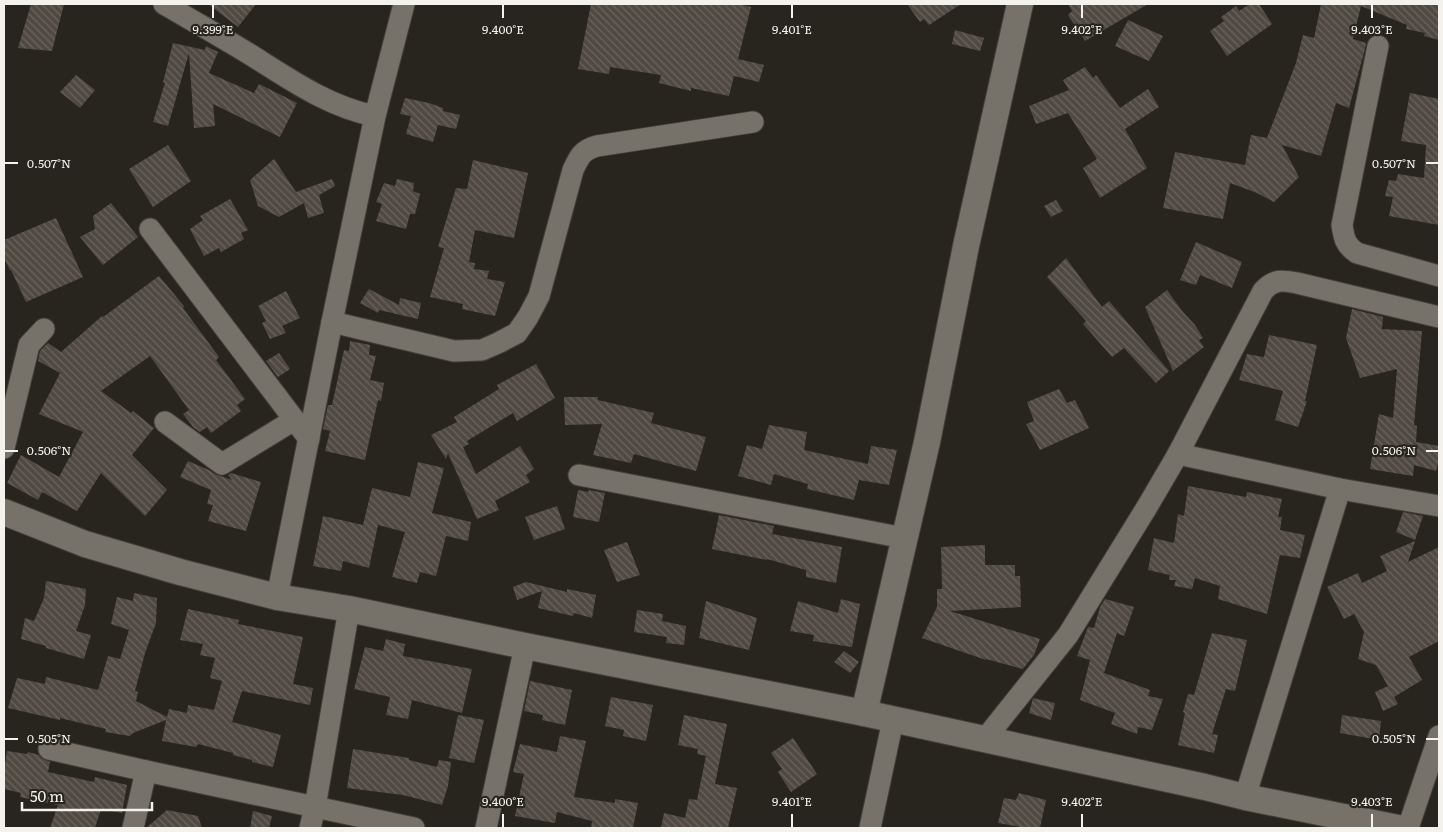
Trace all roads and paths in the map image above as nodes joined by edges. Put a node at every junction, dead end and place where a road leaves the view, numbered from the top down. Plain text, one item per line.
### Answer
1 (164, 4) edge
2 (404, 4) edge
3 (1020, 4) edge
4 (1378, 46) dead end
5 (375, 116) junction
6 (753, 122) dead end
7 (150, 229) dead end
8 (1439, 276) edge
9 (1439, 317) edge
10 (332, 322) junction
11 (44, 329) dead end
12 (294, 420) junction
13 (165, 422) dead end
14 (309, 439) junction
15 (4, 448) edge
16 (1178, 454) junction
17 (579, 475) dead end
18 (1340, 489) junction
19 (1439, 506) edge
20 (4, 512) edge
21 (904, 538) junction
22 (278, 597) junction
23 (349, 609) junction
24 (525, 646) junction
25 (864, 714) junction
26 (893, 720) junction
27 (1439, 736) edge
28 (985, 739) junction
29 (49, 749) dead end
30 (146, 771) junction
31 (1245, 797) junction
32 (315, 807) junction
33 (133, 828) edge
34 (310, 828) edge
35 (414, 828) edge
36 (486, 828) edge
37 (870, 828) edge
38 (1398, 828) edge
39 (1408, 828) edge

1 - 5 street
2 - 5 street
3 - 21 street
4 - 8 street
5 - 10 street
6 - 10 street
7 - 12 street
9 - 16 street
10 - 14 street
11 - 15 street
12 - 13 street
12 - 14 street
14 - 22 street
16 - 18 street
16 - 28 street
17 - 21 street
18 - 19 street
18 - 31 street
20 - 22 street
21 - 25 street
22 - 23 street
23 - 24 street
23 - 32 street
24 - 25 street
24 - 36 street
25 - 26 street
26 - 28 street
26 - 37 street
27 - 39 street
28 - 31 street
29 - 30 street
30 - 32 street
30 - 33 street
31 - 38 street
32 - 34 street
32 - 35 street

